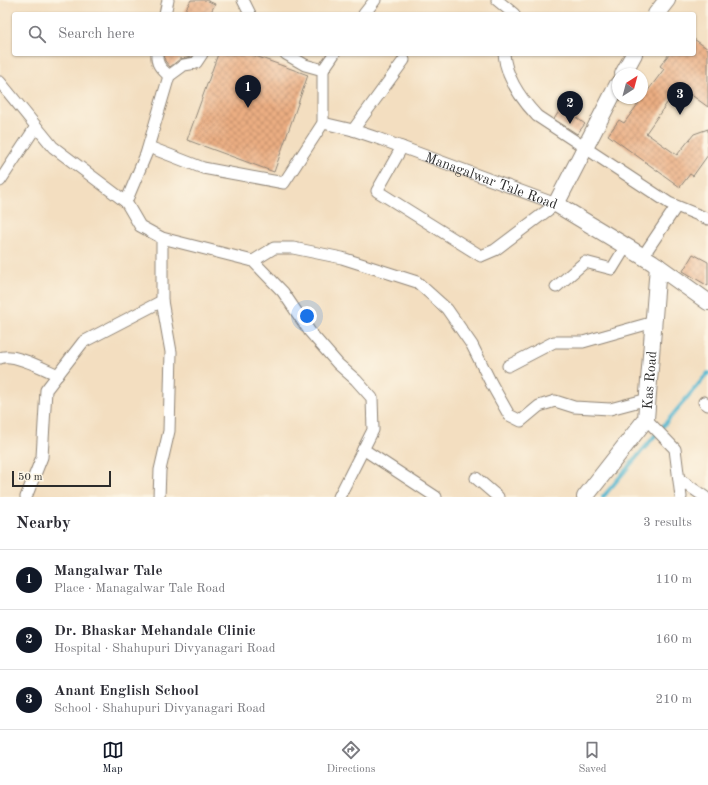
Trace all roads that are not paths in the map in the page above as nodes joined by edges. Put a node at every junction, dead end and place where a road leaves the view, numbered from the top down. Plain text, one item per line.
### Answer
1 (168, 0) edge
2 (243, 0) edge
3 (375, 0) edge
4 (498, 0) edge
5 (667, 0) edge
6 (165, 12) edge
7 (249, 12) edge
8 (366, 12) edge
9 (512, 12) edge
10 (658, 12) edge
11 (157, 56) edge
12 (201, 56) edge
13 (289, 56) edge
14 (333, 56) edge
15 (504, 56) edge
16 (633, 56) edge
17 (404, 60) dead end
18 (626, 68) edge
19 (323, 70) junction
20 (169, 76) junction
21 (0, 82) edge
22 (612, 96) edge
23 (323, 123) junction
24 (36, 128) junction
25 (353, 130) junction
26 (402, 147) junction
27 (585, 148) junction
28 (147, 151) junction
29 (0, 181) edge
30 (126, 202) junction
31 (556, 204) junction
32 (676, 207) junction
33 (708, 219) edge
34 (162, 238) junction
35 (626, 246) junction
36 (643, 256) junction
37 (253, 261) junction
38 (658, 266) junction
39 (556, 287) dead end
40 (162, 301) junction
41 (708, 302) edge
42 (654, 322) junction
43 (0, 358) edge
44 (508, 366) dead end
45 (58, 375) junction
46 (648, 399) junction
47 (646, 419) junction
48 (363, 449) junction
49 (476, 478) dead end
50 (680, 488) edge
51 (26, 497) edge
52 (159, 497) edge
53 (339, 497) edge
54 (436, 497) edge
55 (498, 497) edge
56 (585, 497) edge
57 (673, 497) edge
58 (705, 497) edge

1 - 6 street
2 - 7 street
3 - 8 street
4 - 9 street
5 - 10 main road
11 - 20 street
12 - 20 street
13 - 19 street
14 - 19 street
15 - 27 street
16 - 18 main road
17 - 25 street
19 - 23 street
20 - 28 street
21 - 24 street
22 - 27 main road
23 - 25 street, Managalwar Tale Road
23 - 28 street
24 - 29 street
24 - 30 street
25 - 26 street, Managalwar Tale Road
26 - 31 street, Managalwar Tale Road
26 - 31 street
27 - 31 main road
27 - 32 street
28 - 30 street
30 - 34 street
31 - 35 main road, Managalwar Tale Road
32 - 33 street
32 - 36 street
34 - 37 street
34 - 40 street
35 - 36 main road, Managalwar Tale Road
35 - 39 street
36 - 38 main road, Managalwar Tale Road
37 - 46 street
37 - 48 street
38 - 41 main road, Managalwar Tale Road
38 - 42 main road, Kas Road
40 - 45 street
40 - 52 street
42 - 44 street
42 - 46 main road, Kas Road
43 - 45 street
45 - 51 street
46 - 47 main road, Kas Road
47 - 50 street
47 - 56 main road, Kas Road
48 - 53 street
48 - 54 street
49 - 55 street
50 - 57 street
50 - 58 street

